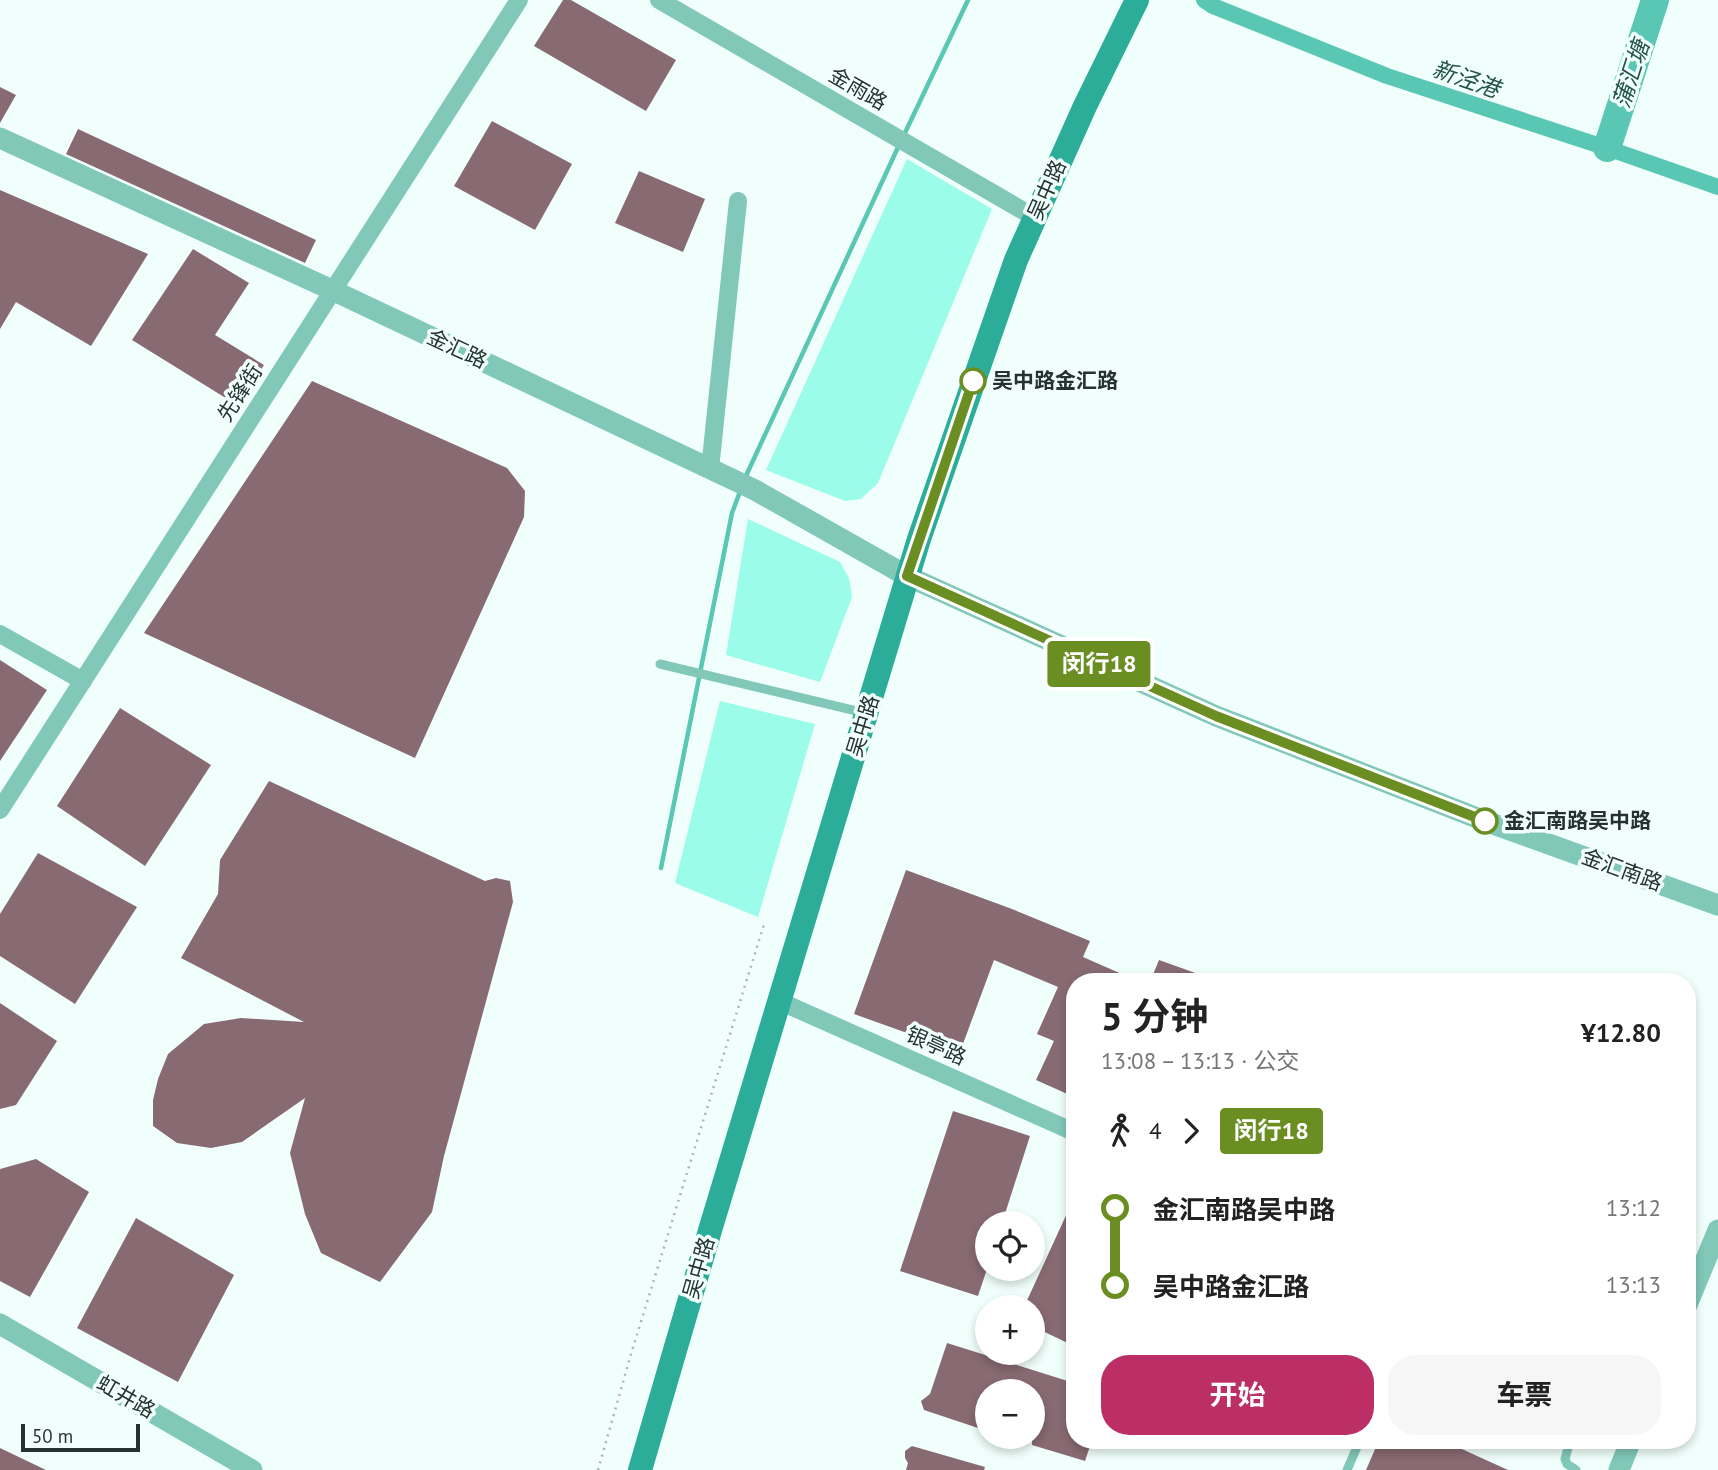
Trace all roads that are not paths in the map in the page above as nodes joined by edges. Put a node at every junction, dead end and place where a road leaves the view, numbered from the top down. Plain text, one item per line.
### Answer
1 (519, 0) edge
2 (659, 0) edge
3 (1137, 0) edge
4 (0, 138) edge
5 (738, 201) dead end
6 (1034, 217) junction
7 (332, 290) junction
8 (717, 472) junction
9 (907, 576) junction
10 (0, 634) edge
11 (665, 665) dead end
12 (83, 681) junction
13 (867, 713) junction
14 (0, 810) edge
15 (1718, 905) edge
16 (779, 1001) junction
17 (1066, 1128) edge
18 (1718, 1230) edge
19 (1696, 1283) edge
20 (0, 1324) edge
21 (1356, 1449) edge
22 (1568, 1449) edge
23 (1627, 1449) edge
24 (252, 1470) edge
25 (640, 1470) edge
26 (1347, 1470) edge
27 (1576, 1470) edge
28 (1619, 1470) edge

1 - 7 street, 先锋街
2 - 6 street, 金雨路
3 - 6 main road, 吴中路
4 - 7 street, 金汇路
5 - 8 street
6 - 9 main road, 吴中路
7 - 8 street, 金汇路
7 - 12 street, 先锋街
8 - 9 street, 金汇路
9 - 13 main road, 吴中路
9 - 15 street, 金汇南路
10 - 12 street
11 - 13 lane
12 - 14 street, 先锋街
13 - 16 main road, 吴中路
16 - 17 street, 银亭路
16 - 25 main road, 吴中路
18 - 19 street
20 - 24 street, 虹井路
21 - 26 lane
22 - 27 lane
23 - 28 street

